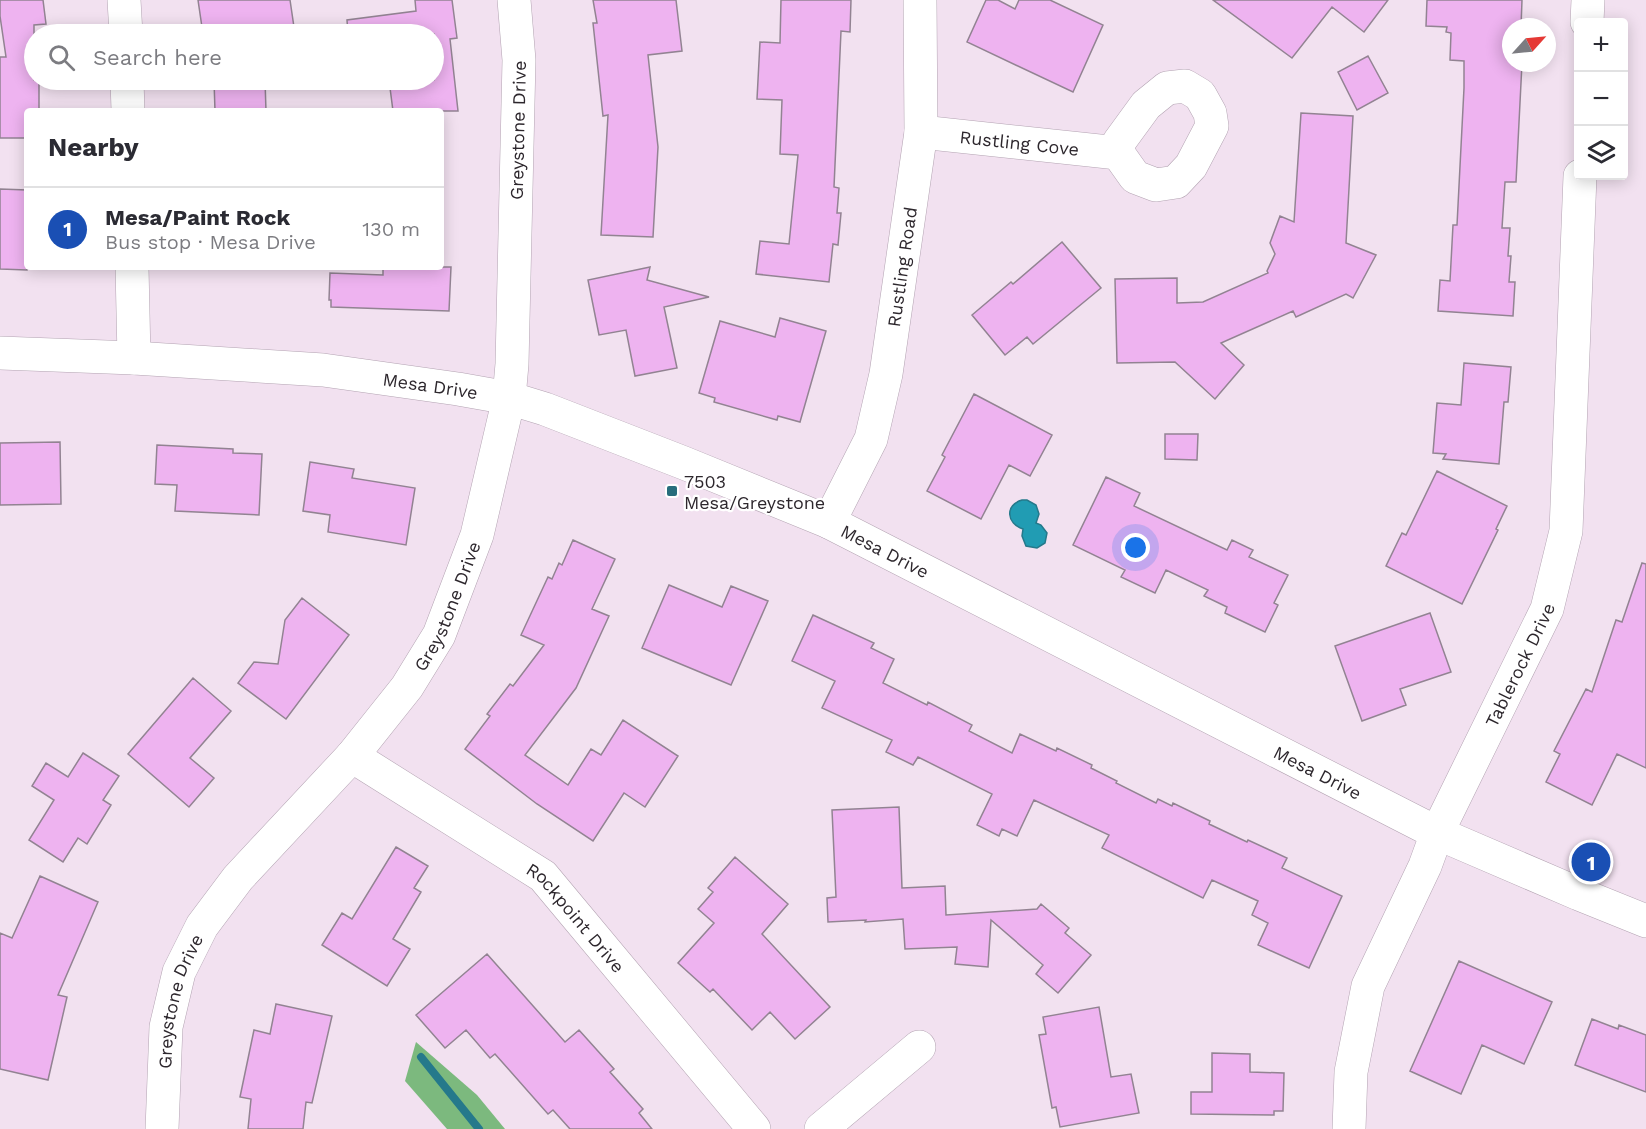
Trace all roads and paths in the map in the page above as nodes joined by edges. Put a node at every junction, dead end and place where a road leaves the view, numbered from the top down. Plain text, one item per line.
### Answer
1 (124, 0) edge
2 (514, 0) edge
3 (920, 0) edge
4 (1588, 0) edge
5 (1587, 18) edge
6 (125, 24) edge
7 (127, 90) edge
8 (128, 108) edge
9 (921, 132) junction
10 (1118, 153) dead end
11 (1580, 180) edge
12 (132, 270) edge
13 (0, 353) edge
14 (134, 358) junction
15 (509, 398) junction
16 (829, 522) junction
17 (351, 756) junction
18 (1437, 833) junction
19 (1646, 921) edge
20 (919, 1047) dead end
21 (162, 1129) edge
22 (754, 1129) edge
23 (821, 1129) edge
24 (1349, 1129) edge

1 - 6 street
2 - 15 street, Greystone Drive
3 - 9 street, Rustling Road
4 - 5 street
7 - 8 street
9 - 10 street, Rustling Cove
9 - 16 street, Rustling Road
11 - 18 street, Tablerock Drive
12 - 14 street
13 - 14 street, Mesa Drive
14 - 15 street, Mesa Drive
15 - 16 street, Mesa Drive
15 - 17 street, Greystone Drive
16 - 18 street, Mesa Drive
17 - 21 street, Greystone Drive
17 - 22 street, Rockpoint Drive
18 - 19 street, Mesa Drive
18 - 24 street, Tablerock Drive
20 - 23 street

